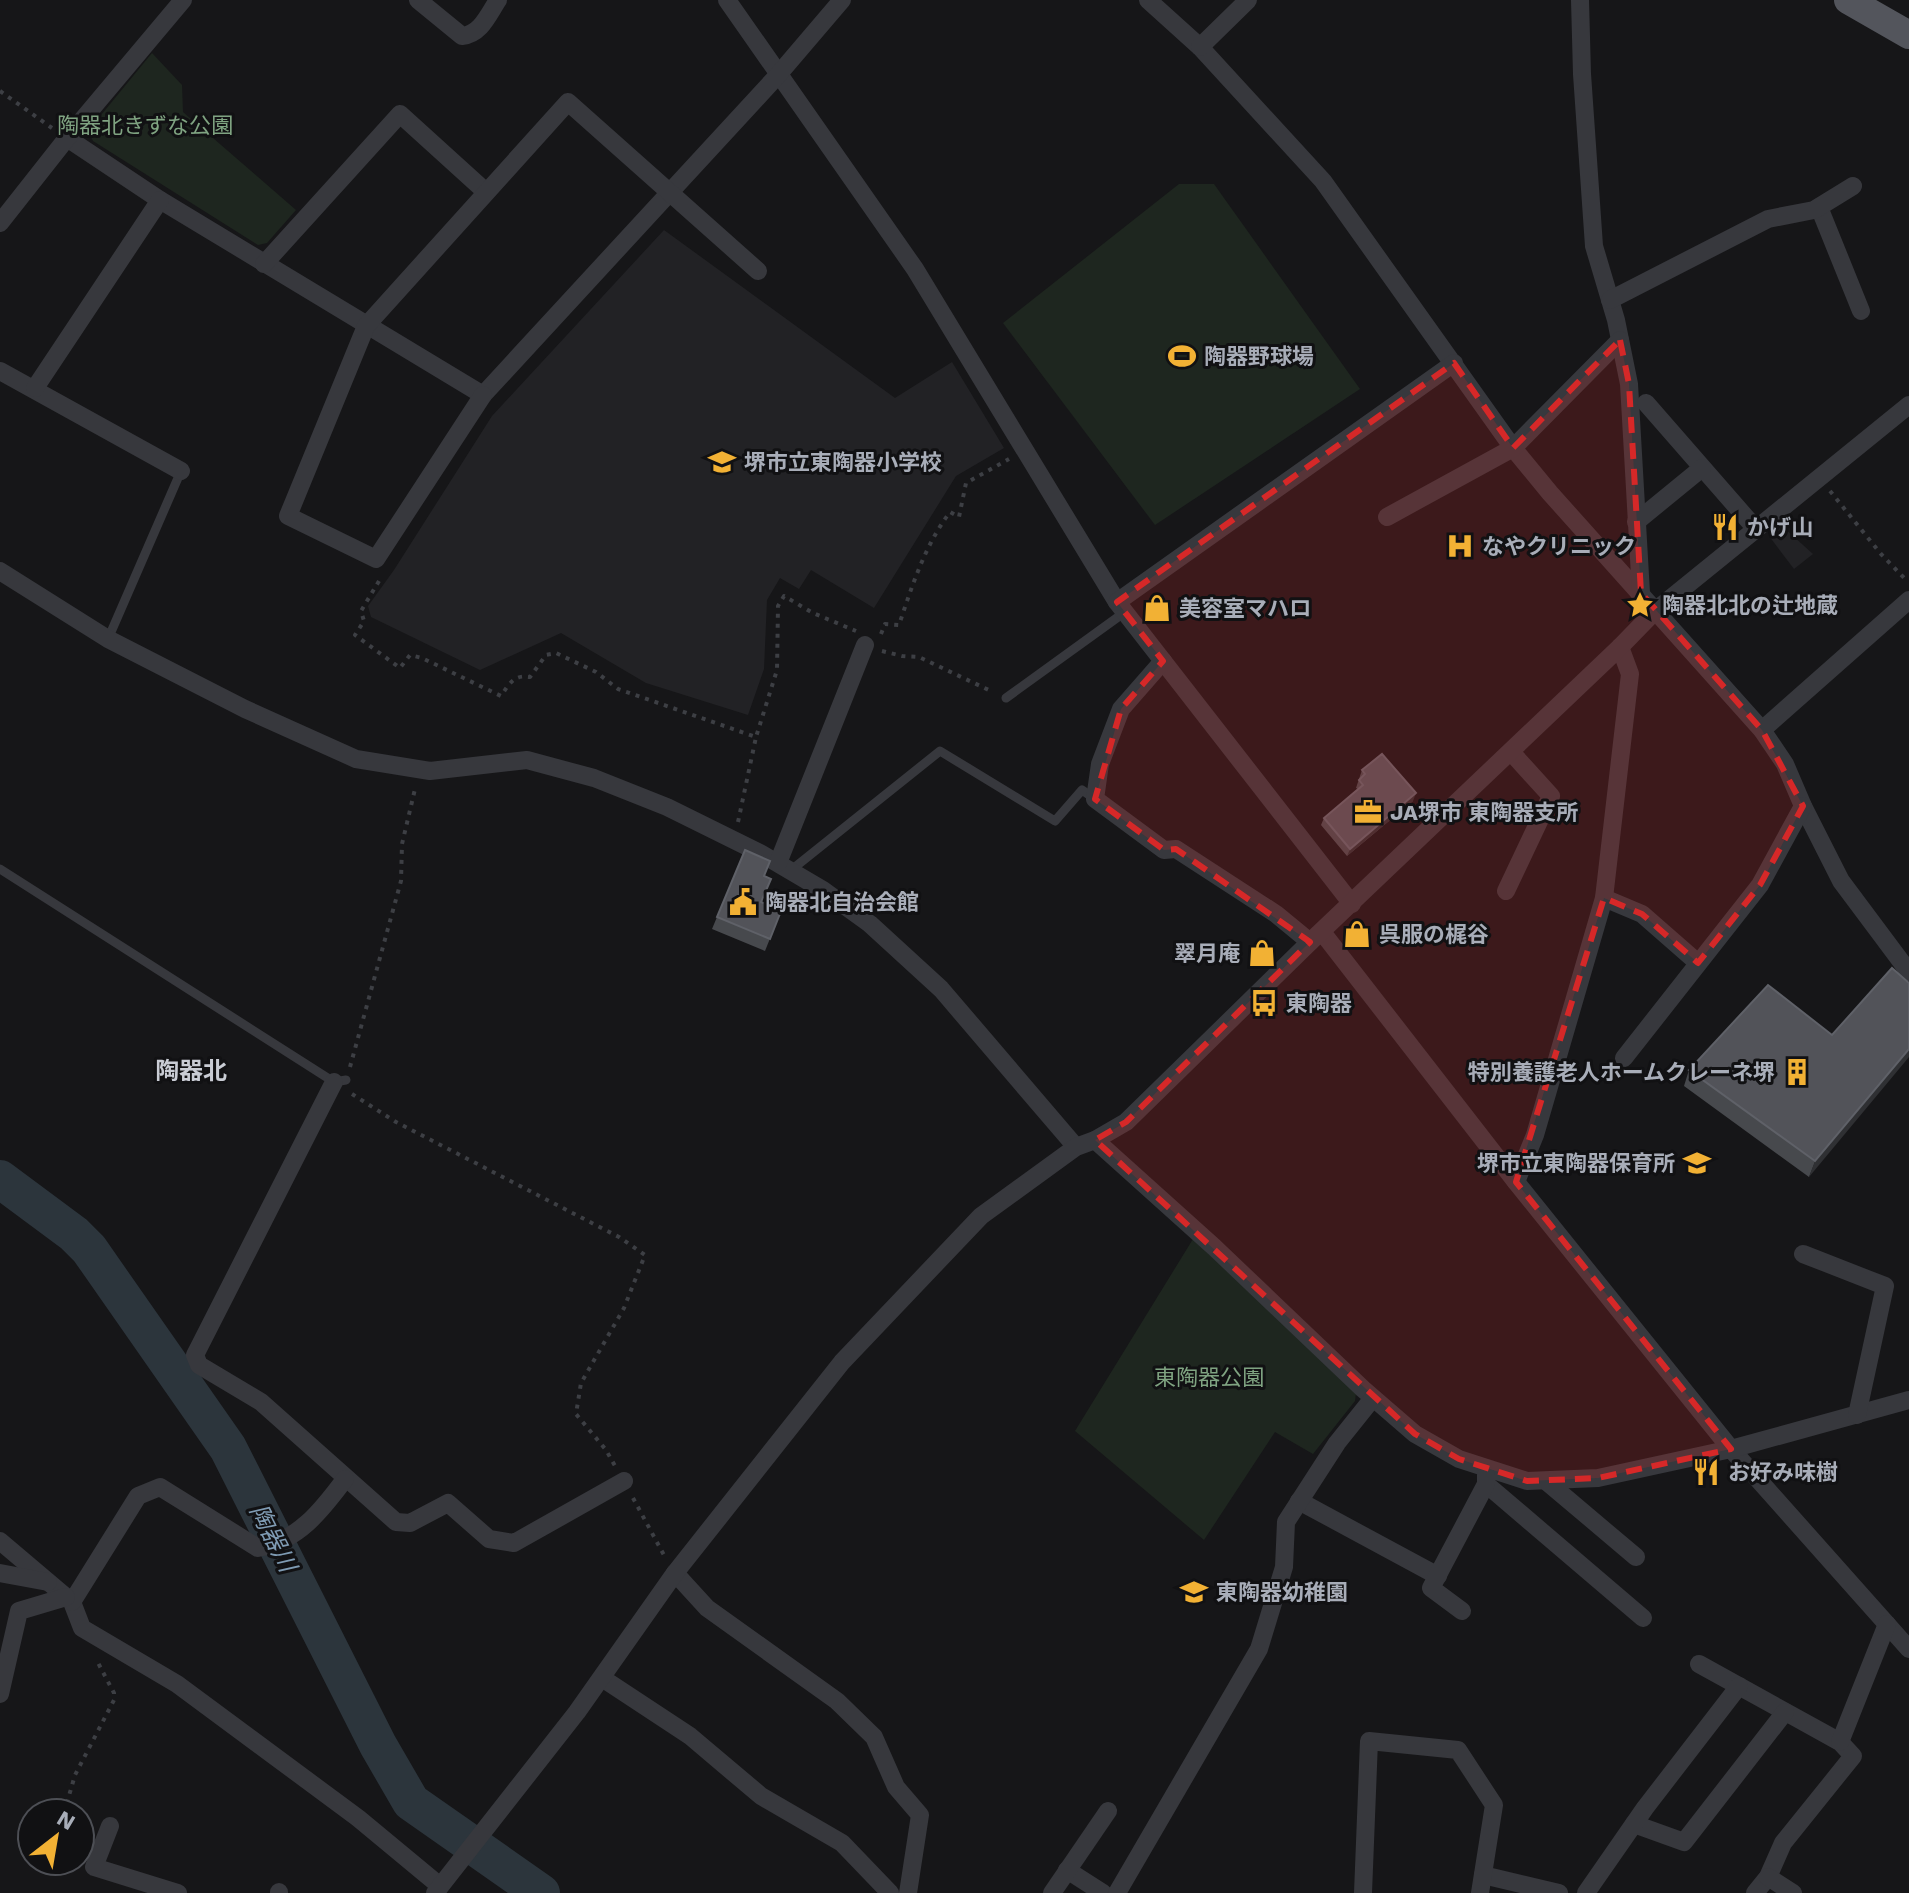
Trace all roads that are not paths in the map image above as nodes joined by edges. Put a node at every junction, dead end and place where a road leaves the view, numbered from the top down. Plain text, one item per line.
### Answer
1 (183, 0) edge
2 (418, 0) edge
3 (498, 0) edge
4 (727, 0) edge
5 (842, 0) edge
6 (1148, 0) edge
7 (1248, 0) edge
8 (1580, 0) edge
9 (1848, 0) edge
10 (1909, 35) edge
11 (1200, 47) junction
12 (778, 75) junction
13 (67, 138) junction
14 (1853, 186) dead end
15 (670, 191) junction
16 (486, 192) junction
17 (160, 200) junction
18 (1819, 207) junction
19 (0, 223) edge
20 (264, 264) junction
21 (758, 271) dead end
22 (1610, 300) junction
23 (1861, 311) dead end
24 (366, 326) junction
25 (1620, 340) junction
26 (1454, 363) junction
27 (0, 371) edge
28 (35, 388) junction
29 (483, 395) junction
30 (1646, 403) dead end
31 (1909, 405) edge
32 (1513, 448) junction
33 (1702, 468) junction
34 (181, 471) joint
35 (1387, 517) dead end
36 (1636, 522) junction
37 (1756, 529) junction
38 (0, 571) edge
39 (1641, 593) junction
40 (1909, 600) edge
41 (1121, 607) junction
42 (1655, 611) junction
43 (108, 639) junction
44 (871, 640) road end
45 (1620, 647) junction
46 (1163, 661) junction
47 (1006, 698) road end
48 (1762, 730) junction
49 (1511, 752) junction
50 (1095, 799) junction
51 (1803, 806) junction
52 (784, 867) junction
53 (0, 869) edge
54 (1506, 891) dead end
55 (1604, 898) junction
56 (1352, 904) junction
57 (1316, 937) junction
58 (1907, 961) edge
59 (1698, 963) junction
60 (1624, 1058) dead end
61 (340, 1081) joint
62 (1095, 1140) junction
63 (1076, 1147) junction
64 (1516, 1182) junction
65 (1803, 1254) dead end
66 (1373, 1398) junction
67 (1909, 1400) edge
68 (1857, 1415) junction
69 (1731, 1449) junction
70 (1486, 1476) junction
71 (345, 1479) junction
72 (624, 1481) road end
73 (1546, 1481) junction
74 (1299, 1501) junction
75 (0, 1541) edge
76 (1636, 1557) dead end
77 (0, 1573) edge
78 (675, 1573) junction
79 (1438, 1576) junction
80 (49, 1583) junction
81 (69, 1600) junction
82 (1462, 1611) dead end
83 (1643, 1618) dead end
84 (1887, 1624) junction
85 (1909, 1649) edge
86 (1699, 1664) dead end
87 (602, 1678) junction
88 (1739, 1686) junction
89 (0, 1694) edge
90 (1785, 1712) junction
91 (1840, 1742) junction
92 (1108, 1811) dead end
93 (1634, 1824) junction
94 (110, 1826) dead end
95 (1067, 1870) junction
96 (1768, 1877) junction
97 (1482, 1884) edge
98 (438, 1890) edge
99 (178, 1893) edge
100 (890, 1893) edge
101 (908, 1893) edge
102 (1052, 1893) edge
103 (1103, 1893) edge
104 (1117, 1893) edge
105 (1363, 1893) edge
106 (1559, 1893) edge
107 (1586, 1893) edge
108 (1755, 1893) edge
109 (1793, 1893) edge

1 - 13 street
2 - 3 street
4 - 12 street
5 - 12 street
6 - 11 street
7 - 11 street
8 - 22 street
9 - 10 main road
11 - 26 street
12 - 15 street
12 - 41 street
13 - 17 street
13 - 19 street
14 - 18 street
15 - 16 street
15 - 21 street
15 - 29 street
16 - 20 street
16 - 24 street
17 - 20 street
17 - 28 street
18 - 22 street
18 - 23 street
20 - 24 street
22 - 25 street
24 - 29 street
24 - 29 street
25 - 32 street
25 - 36 street
26 - 32 street
26 - 41 street
27 - 28 street
28 - 34 street
30 - 33 street
31 - 37 street
32 - 35 street
32 - 39 street
33 - 36 street
33 - 37 street
34 - 43 lane
36 - 39 street
37 - 42 street
38 - 43 street
39 - 42 street
40 - 48 street
41 - 46 street
41 - 47 lane
42 - 45 street
42 - 48 street
43 - 52 street
44 - 52 street
45 - 49 street
45 - 55 street
46 - 50 street
46 - 56 street
48 - 51 street
49 - 54 street
49 - 56 street
50 - 52 lane
50 - 57 street
51 - 58 street
51 - 59 street
52 - 63 street
53 - 61 lane
55 - 59 street
55 - 64 street
56 - 57 street
57 - 62 street
57 - 64 street
59 - 60 street
61 - 71 street
62 - 63 street
62 - 66 street
63 - 78 street
64 - 69 street
65 - 68 street
66 - 70 street
66 - 74 street
67 - 68 street
68 - 69 street
69 - 73 street
69 - 84 street
70 - 73 street
70 - 79 street
70 - 83 street
71 - 72 street
71 - 81 street
73 - 76 street
74 - 79 street
74 - 104 street
75 - 80 street
77 - 80 street
78 - 87 street
78 - 101 street
79 - 82 street
80 - 81 street
81 - 89 street
81 - 98 street
84 - 85 street
84 - 91 street
86 - 88 street
87 - 98 street
87 - 100 street
88 - 90 street
88 - 93 street
90 - 91 street
90 - 93 street
91 - 96 street
92 - 95 street
93 - 107 street
94 - 99 street
95 - 102 street
95 - 103 street
96 - 108 street
96 - 109 street
97 - 105 street
97 - 106 street

